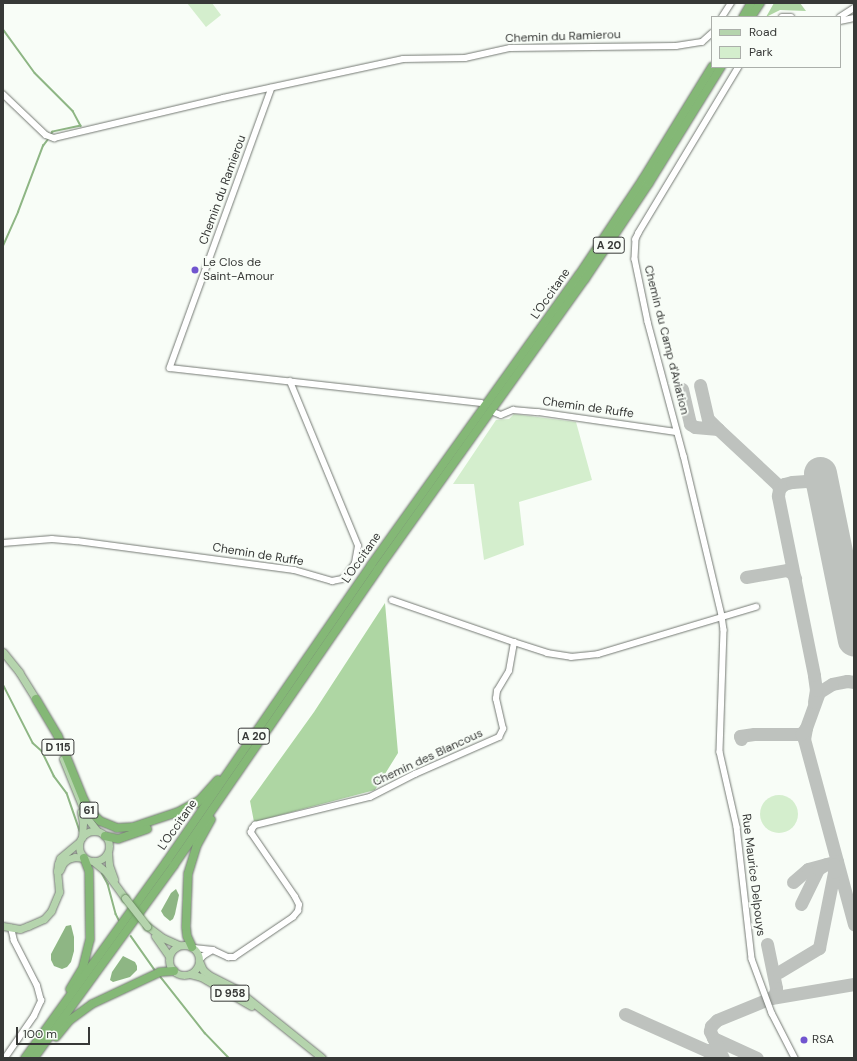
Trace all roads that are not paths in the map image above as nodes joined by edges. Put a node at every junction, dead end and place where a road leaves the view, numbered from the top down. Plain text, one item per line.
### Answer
1 (731, 3) edge
2 (751, 3) edge
3 (760, 3) edge
4 (854, 8) edge
5 (723, 16) edge
6 (744, 16) edge
7 (752, 16) edge
8 (841, 16) edge
9 (854, 18) edge
10 (841, 21) edge
11 (711, 34) edge
12 (711, 68) edge
13 (720, 68) edge
14 (738, 68) edge
15 (272, 88) junction
16 (3, 94) edge
17 (290, 382) junction
18 (481, 403) dead end
19 (496, 413) dead end
20 (677, 432) junction
21 (3, 543) edge
22 (392, 600) dead end
23 (756, 607) dead end
24 (722, 616) junction
25 (514, 642) junction
26 (3, 652) edge
27 (36, 699) junction
28 (267, 716) junction
29 (264, 734) junction
30 (77, 797) junction
31 (201, 799) junction
32 (97, 831) junction
33 (105, 836) junction
34 (81, 839) junction
35 (108, 853) junction
36 (84, 858) junction
37 (93, 861) junction
38 (59, 878) junction
39 (115, 883) junction
40 (3, 926) edge
41 (147, 926) junction
42 (11, 928) junction
43 (179, 945) junction
44 (193, 948) junction
45 (213, 950) junction
46 (169, 956) junction
47 (199, 961) junction
48 (174, 972) junction
49 (190, 974) junction
50 (269, 1016) junction
51 (5, 1058) edge
52 (25, 1058) edge
53 (34, 1058) edge
54 (39, 1058) edge
55 (322, 1058) edge
56 (795, 1058) edge

1 - 5 street
2 - 6 highway
3 - 7 highway
4 - 8 street
9 - 10 street
11 - 15 street, Chemin du Ramierou
12 - 28 highway, L'Occitane / A 20
13 - 29 highway, L'Occitane / A 20
14 - 20 street, Chemin du Camp d'Aviation
15 - 16 street, Chemin du Ramierou
15 - 17 street, Chemin du Ramierou
17 - 18 street
17 - 21 street, Chemin de Ruffe
19 - 20 street, Chemin de Ruffe
20 - 24 street, Chemin du Camp d'Aviation
22 - 25 street
23 - 24 street
24 - 25 street
24 - 56 street, Rue Maurice Delpouys
25 - 45 street, Chemin des Blancous
26 - 27 main road, D 115
27 - 30 main road, D 115
27 - 31 highway, 61
28 - 31 highway, 61
28 - 52 highway, L'Occitane / A 20
29 - 44 highway
29 - 53 highway, L'Occitane / A 20
30 - 32 main road, D 115
30 - 34 main road, D 115
31 - 33 highway, 61
32 - 33 main road
32 - 34 main road
33 - 35 main road
34 - 36 main road
34 - 38 main road
35 - 37 main road
35 - 39 main road
36 - 37 main road
36 - 38 main road
36 - 52 highway
37 - 39 main road
38 - 42 main road
39 - 41 main road, bridge
40 - 42 main road
41 - 43 main road
41 - 46 main road
42 - 51 street
43 - 44 main road
43 - 46 main road
44 - 45 street, Chemin des Blancous
44 - 47 main road
45 - 47 street
46 - 48 main road
47 - 49 main road
47 - 50 main road, D 958
48 - 49 main road
48 - 54 highway
49 - 50 main road, D 958
50 - 55 main road, D 958

